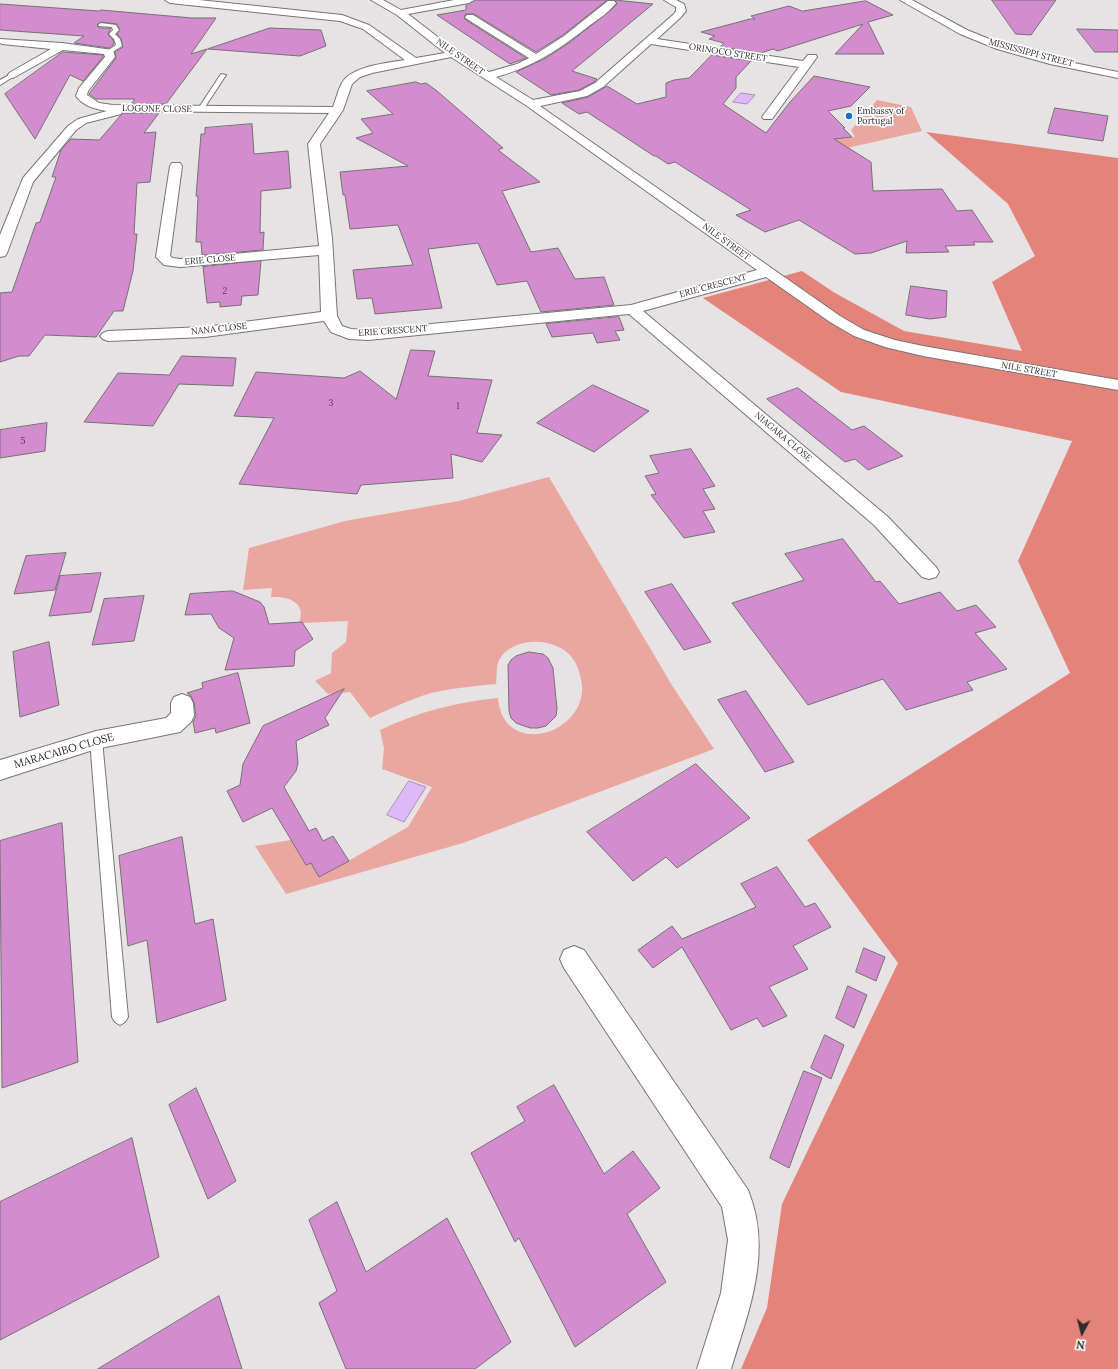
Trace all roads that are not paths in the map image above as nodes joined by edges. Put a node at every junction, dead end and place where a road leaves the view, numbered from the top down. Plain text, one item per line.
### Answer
1 (170, 0) edge
2 (376, 0) edge
3 (469, 0) edge
4 (669, 0) edge
5 (905, 0) edge
6 (611, 3) dead end
7 (400, 13) junction
8 (470, 17) dead end
9 (101, 25) dead end
10 (1, 41) edge
11 (650, 41) junction
12 (62, 46) junction
13 (109, 52) junction
14 (453, 54) junction
15 (536, 58) junction
16 (413, 61) junction
17 (13, 75) joint
18 (223, 75) dead end
19 (1118, 75) edge
20 (488, 76) junction
21 (0, 82) edge
22 (531, 104) junction
23 (138, 109) junction
24 (201, 109) junction
25 (338, 110) junction
26 (768, 117) dead end
27 (176, 166) dead end
28 (325, 250) junction
29 (0, 253) edge
30 (766, 272) junction
31 (632, 308) junction
32 (329, 316) junction
33 (108, 336) dead end
34 (1118, 385) edge
35 (929, 572) dead end
36 (182, 703) dead end
37 (96, 740) junction
38 (0, 770) edge
39 (574, 959) dead end
40 (120, 1017) dead end
41 (714, 1369) edge

1 - 16 street
2 - 7 street, NILE STREET
3 - 7 street
4 - 11 street
5 - 19 street, MISSISSIPPI STREET
6 - 15 street
7 - 14 street, NILE STREET
8 - 15 street
9 - 13 lane
10 - 12 street
11 - 22 street
11 - 26 street, ORINOCO STREET
12 - 13 street
12 - 17 street
13 - 23 street, LOGONE CLOSE
14 - 16 street
14 - 20 street, NILE STREET
15 - 20 street
16 - 25 street
17 - 21 lane
18 - 24 lane
20 - 22 street, NILE STREET
22 - 30 street, NILE STREET
23 - 24 street, LOGONE CLOSE
23 - 29 street
24 - 25 street, LOGONE CLOSE
25 - 28 street
27 - 28 street, ERIE CLOSE
28 - 32 street
30 - 31 street, ERIE CRESCENT
30 - 34 street, NILE STREET
31 - 32 street, ERIE CRESCENT
31 - 35 street, NIAGARA CLOSE
32 - 33 street, NANA CLOSE
36 - 37 street, MARACAIBO CLOSE
37 - 38 street, MARACAIBO CLOSE
37 - 40 lane
39 - 41 street

